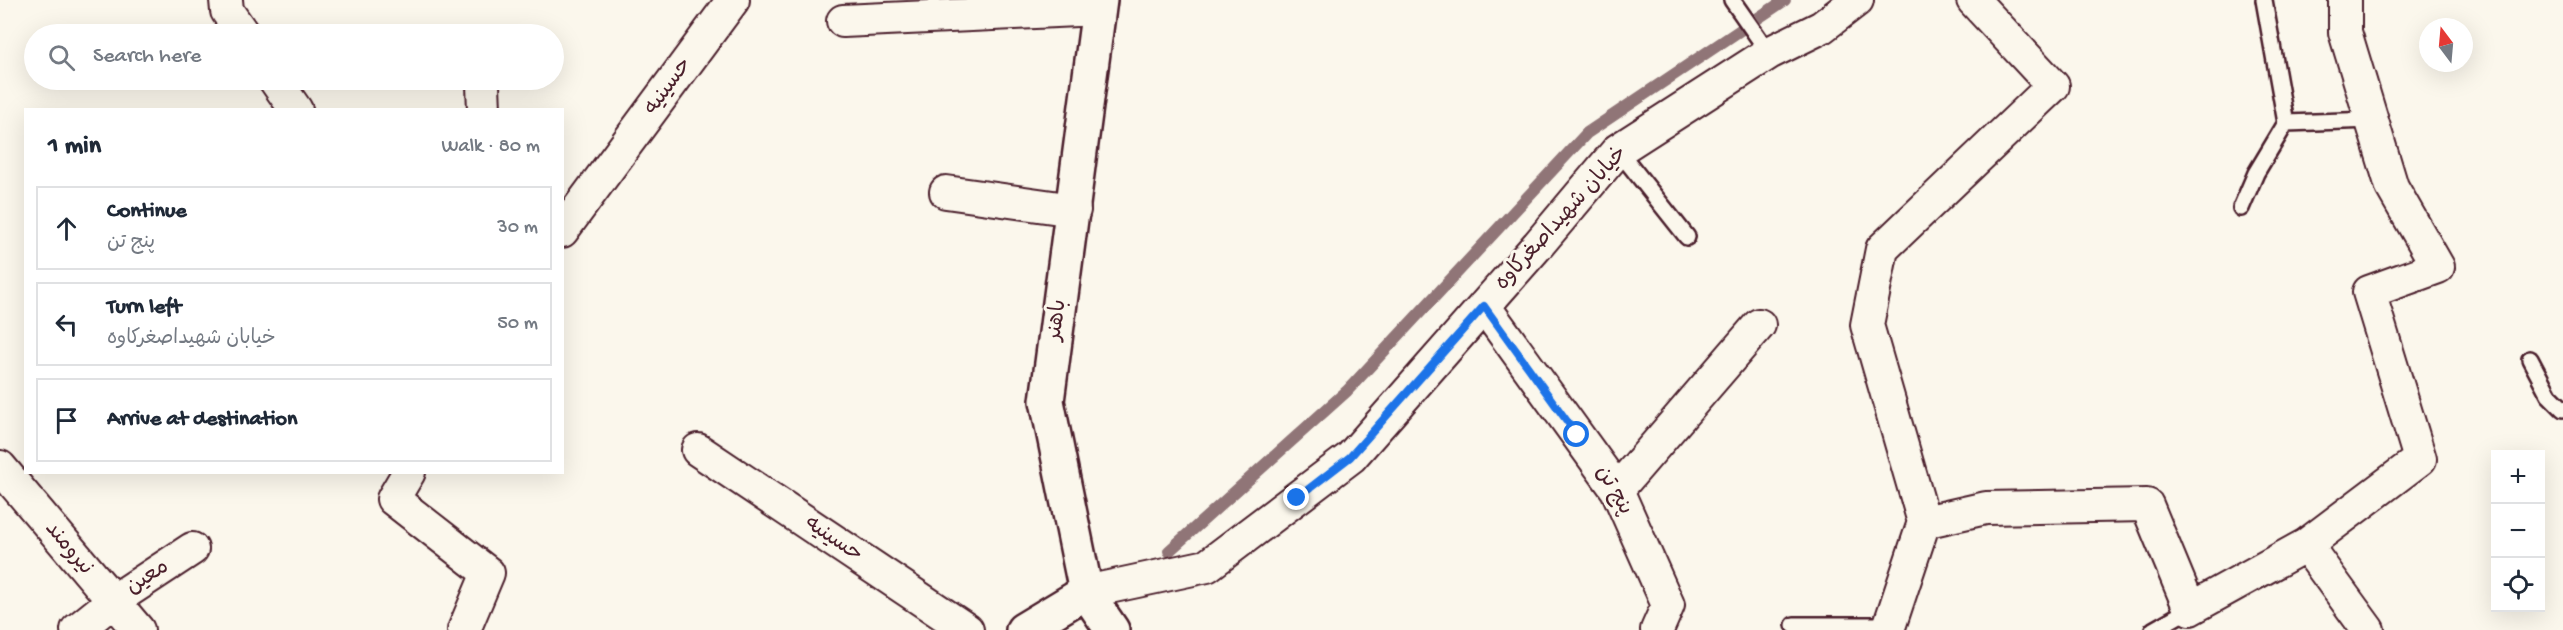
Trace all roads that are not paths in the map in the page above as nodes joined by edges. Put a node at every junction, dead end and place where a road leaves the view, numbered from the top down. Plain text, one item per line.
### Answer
1 (226, 0) edge
2 (733, 0) edge
3 (1732, 0) edge
4 (1857, 0) edge
5 (1972, 0) edge
6 (2264, 0) edge
7 (2345, 0) edge
8 (1099, 4) edge
9 (843, 21) dead end
10 (236, 24) edge
11 (1769, 53) junction
12 (282, 90) edge
13 (295, 108) edge
14 (2373, 120) junction
15 (2286, 123) junction
16 (1618, 150) junction
17 (946, 192) dead end
18 (2241, 208) dead end
19 (1074, 210) junction
20 (564, 228) edge
21 (1687, 237) dead end
22 (1484, 306) junction
23 (1759, 326) dead end
24 (2530, 358) dead end
25 (2563, 409) edge
26 (698, 450) dead end
27 (0, 467) edge
28 (408, 474) edge
29 (1617, 490) junction
30 (1924, 522) junction
31 (2306, 545) junction
32 (192, 549) dead end
33 (1086, 592) junction
34 (113, 601) junction
35 (2197, 620) edge
36 (1794, 625) dead end
37 (1889, 627) edge
38 (76, 630) edge
39 (138, 630) edge
40 (464, 630) edge
41 (967, 630) edge
42 (1023, 630) edge
43 (1112, 630) edge
44 (1657, 630) edge
45 (2153, 630) edge
46 (2368, 630) edge

1 - 10 street
2 - 20 street, حسینیه
3 - 11 lane
4 - 11 street, خیابان شهیداصغرکاوه
5 - 30 street
6 - 15 lane
7 - 14 street
8 - 9 street
8 - 19 main road, باهنر
11 - 16 street, خیابان شهیداصغرکاوه
12 - 13 street
14 - 15 lane
14 - 31 street
15 - 18 lane
16 - 21 lane
16 - 22 street, خیابان شهیداصغرکاوه
17 - 19 street
19 - 33 main road, باهنر
22 - 29 street, پنج تن
22 - 33 street, خیابان شهیداصغرکاوه
23 - 29 street
24 - 25 lane
26 - 41 street, حسینیه
27 - 34 street, نیرومند
28 - 40 street
29 - 44 street, پنج تن
30 - 35 street
30 - 37 street
31 - 35 street
31 - 46 street
32 - 34 street, معین
33 - 42 main road
33 - 43 main road, باهنر
34 - 38 street, معین
34 - 39 street, نیرومند
35 - 45 lane
36 - 37 lane

